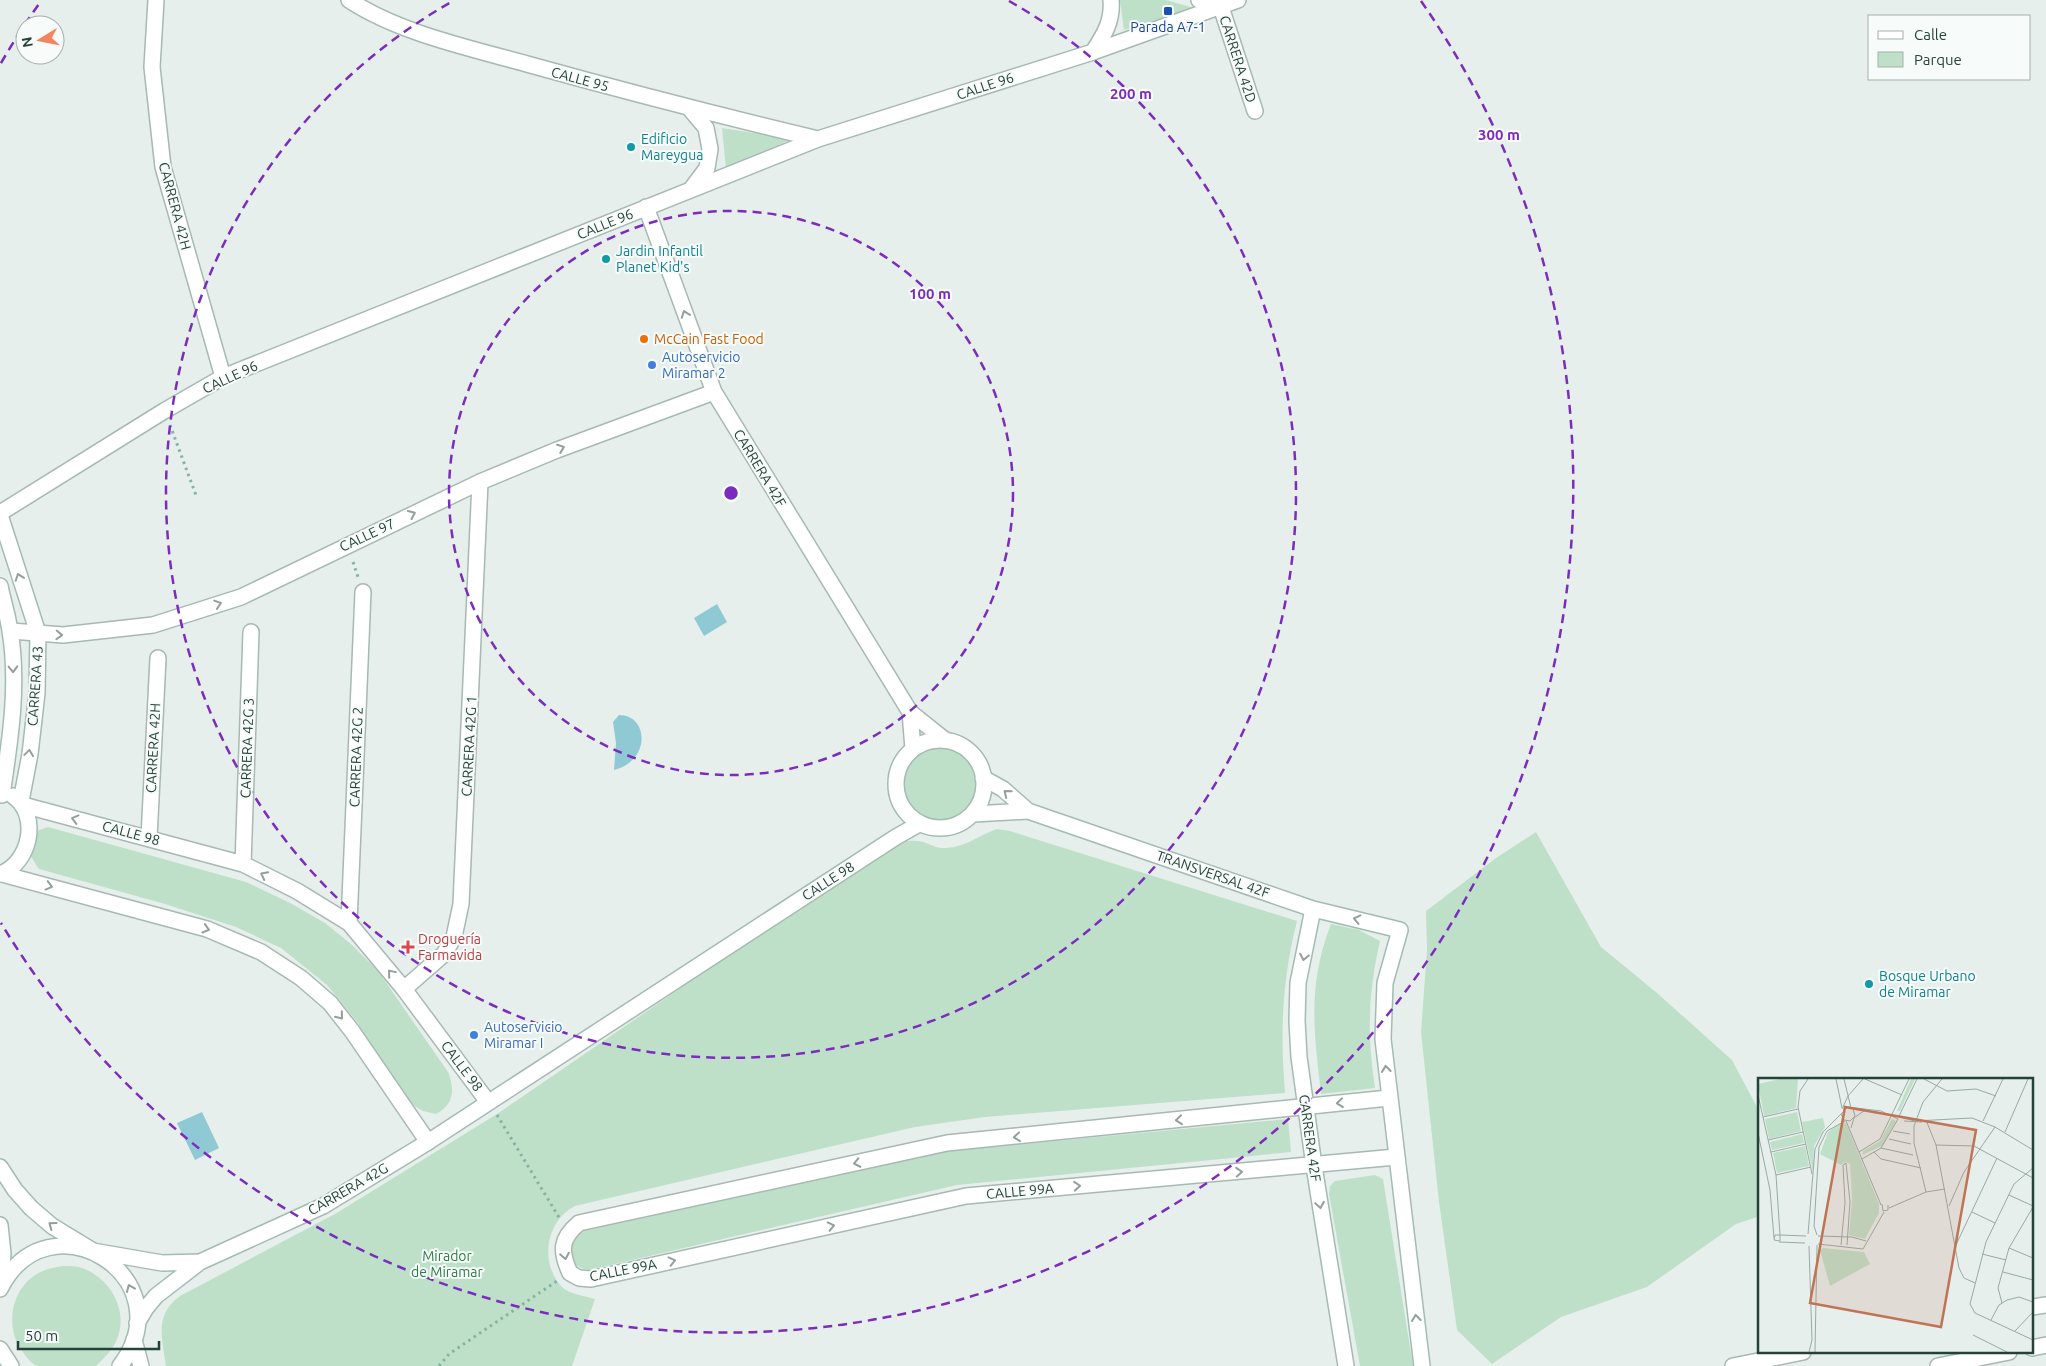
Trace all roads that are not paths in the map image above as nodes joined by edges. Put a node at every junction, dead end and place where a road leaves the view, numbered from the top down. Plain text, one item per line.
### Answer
1 (156, 0) edge
2 (349, 0) edge
3 (1111, 0) edge
4 (1199, 0) edge
5 (1238, 0) edge
6 (1221, 7) junction
7 (1092, 52) junction
8 (690, 109) junction
9 (1256, 111) dead end
10 (818, 139) junction
11 (692, 188) junction
12 (646, 207) junction
13 (223, 377) junction
14 (714, 392) junction
15 (480, 482) junction
16 (0, 514) edge
17 (0, 586) edge
18 (363, 592) road end
19 (5, 631) edge
20 (251, 632) dead end
21 (38, 634) junction
22 (158, 658) dead end
23 (910, 712) junction
24 (945, 740) junction
25 (913, 749) junction
26 (983, 778) junction
27 (1, 795) edge
28 (22, 803) junction
29 (903, 809) junction
30 (1028, 811) junction
31 (973, 814) junction
32 (919, 824) junction
33 (896, 837) junction
34 (149, 838) junction
35 (242, 864) junction
36 (1, 876) edge
37 (1314, 909) junction
38 (349, 923) junction
39 (404, 989) junction
40 (1389, 1098) junction
41 (488, 1102) junction
42 (1305, 1107) junction
43 (428, 1142) junction
44 (1396, 1157) junction
45 (1314, 1166) junction
46 (0, 1167) edge
47 (0, 1225) edge
48 (93, 1251) junction
49 (200, 1262) junction
50 (0, 1289) edge
51 (137, 1323) junction
52 (134, 1340) junction
53 (0, 1349) edge
54 (1793, 1354) edge
55 (1999, 1354) edge
56 (11, 1366) edge
57 (120, 1366) edge
58 (141, 1366) edge
59 (1346, 1366) edge
60 (1422, 1366) edge
61 (1733, 1366) edge
62 (1938, 1366) edge

1 - 13 street, CARRERA 42H
2 - 8 street, CALLE 95
3 - 7 street
4 - 6 street
5 - 6 street, CALLE 96
6 - 7 street, CALLE 96
6 - 9 street, CARRERA 42D
7 - 10 street, CALLE 96
8 - 10 street, CALLE 95
8 - 11 street
10 - 11 street, CALLE 96
11 - 12 street, CALLE 96
12 - 13 street, CALLE 96
14 -> 12 street, CARRERA 42F
13 - 16 street, CALLE 96
15 -> 14 street, CALLE 97
14 - 23 street, CARRERA 42F
21 -> 15 street, CALLE 97
15 - 39 street, CARRERA 42G 1
21 -> 16 street, CARRERA 43
17 - 19 street, CARRERA 43
18 - 38 street, CARRERA 42G 2
19 - 21 street, CALLE 97
19 -> 27 street, CARRERA 43
20 - 35 street, CARRERA 42G 3
28 -> 21 street, CARRERA 43
22 - 34 street, CARRERA 42H
23 - 24 street, CARRERA 42F
23 - 25 street, CARRERA 42F
24 - 25 street
24 - 26 street
25 - 29 street
30 -> 26 street, TRANSVERSAL 42F
26 - 31 street
27 - 28 street, CALLE 98
34 -> 28 street, CALLE 98
28 - 36 street
29 - 32 street
29 - 33 street
30 - 31 street, TRANSVERSAL 42F
30 - 37 street, TRANSVERSAL 42F
31 - 32 street
32 - 33 street, CALLE 98
33 - 41 street, CALLE 98
34 - 35 street, CALLE 98
38 -> 35 street, CALLE 98
36 -> 43 street
40 -> 37 street, TRANSVERSAL 42F
37 -> 42 street, CARRERA 42F
39 -> 38 street, CALLE 98
39 - 41 street, CALLE 98
40 -> 42 street
40 - 44 street
41 - 43 street, CARRERA 42G
42 - 45 street, CARRERA 42F
42 -> 45 street, CALLE 99A
43 - 49 street, CARRERA 42G
44 - 45 street, CALLE 99A
60 -> 44 street
45 -> 59 street, CARRERA 42F
48 -> 46 street
47 - 50 street
48 - 49 street, CARRERA 42G
48 - 50 street, CARRERA 42G
51 -> 48 street
49 - 51 street, CARRERA 42G
51 - 52 street
52 - 57 street
52 - 58 street
53 - 56 street
54 - 61 street
55 - 62 street

